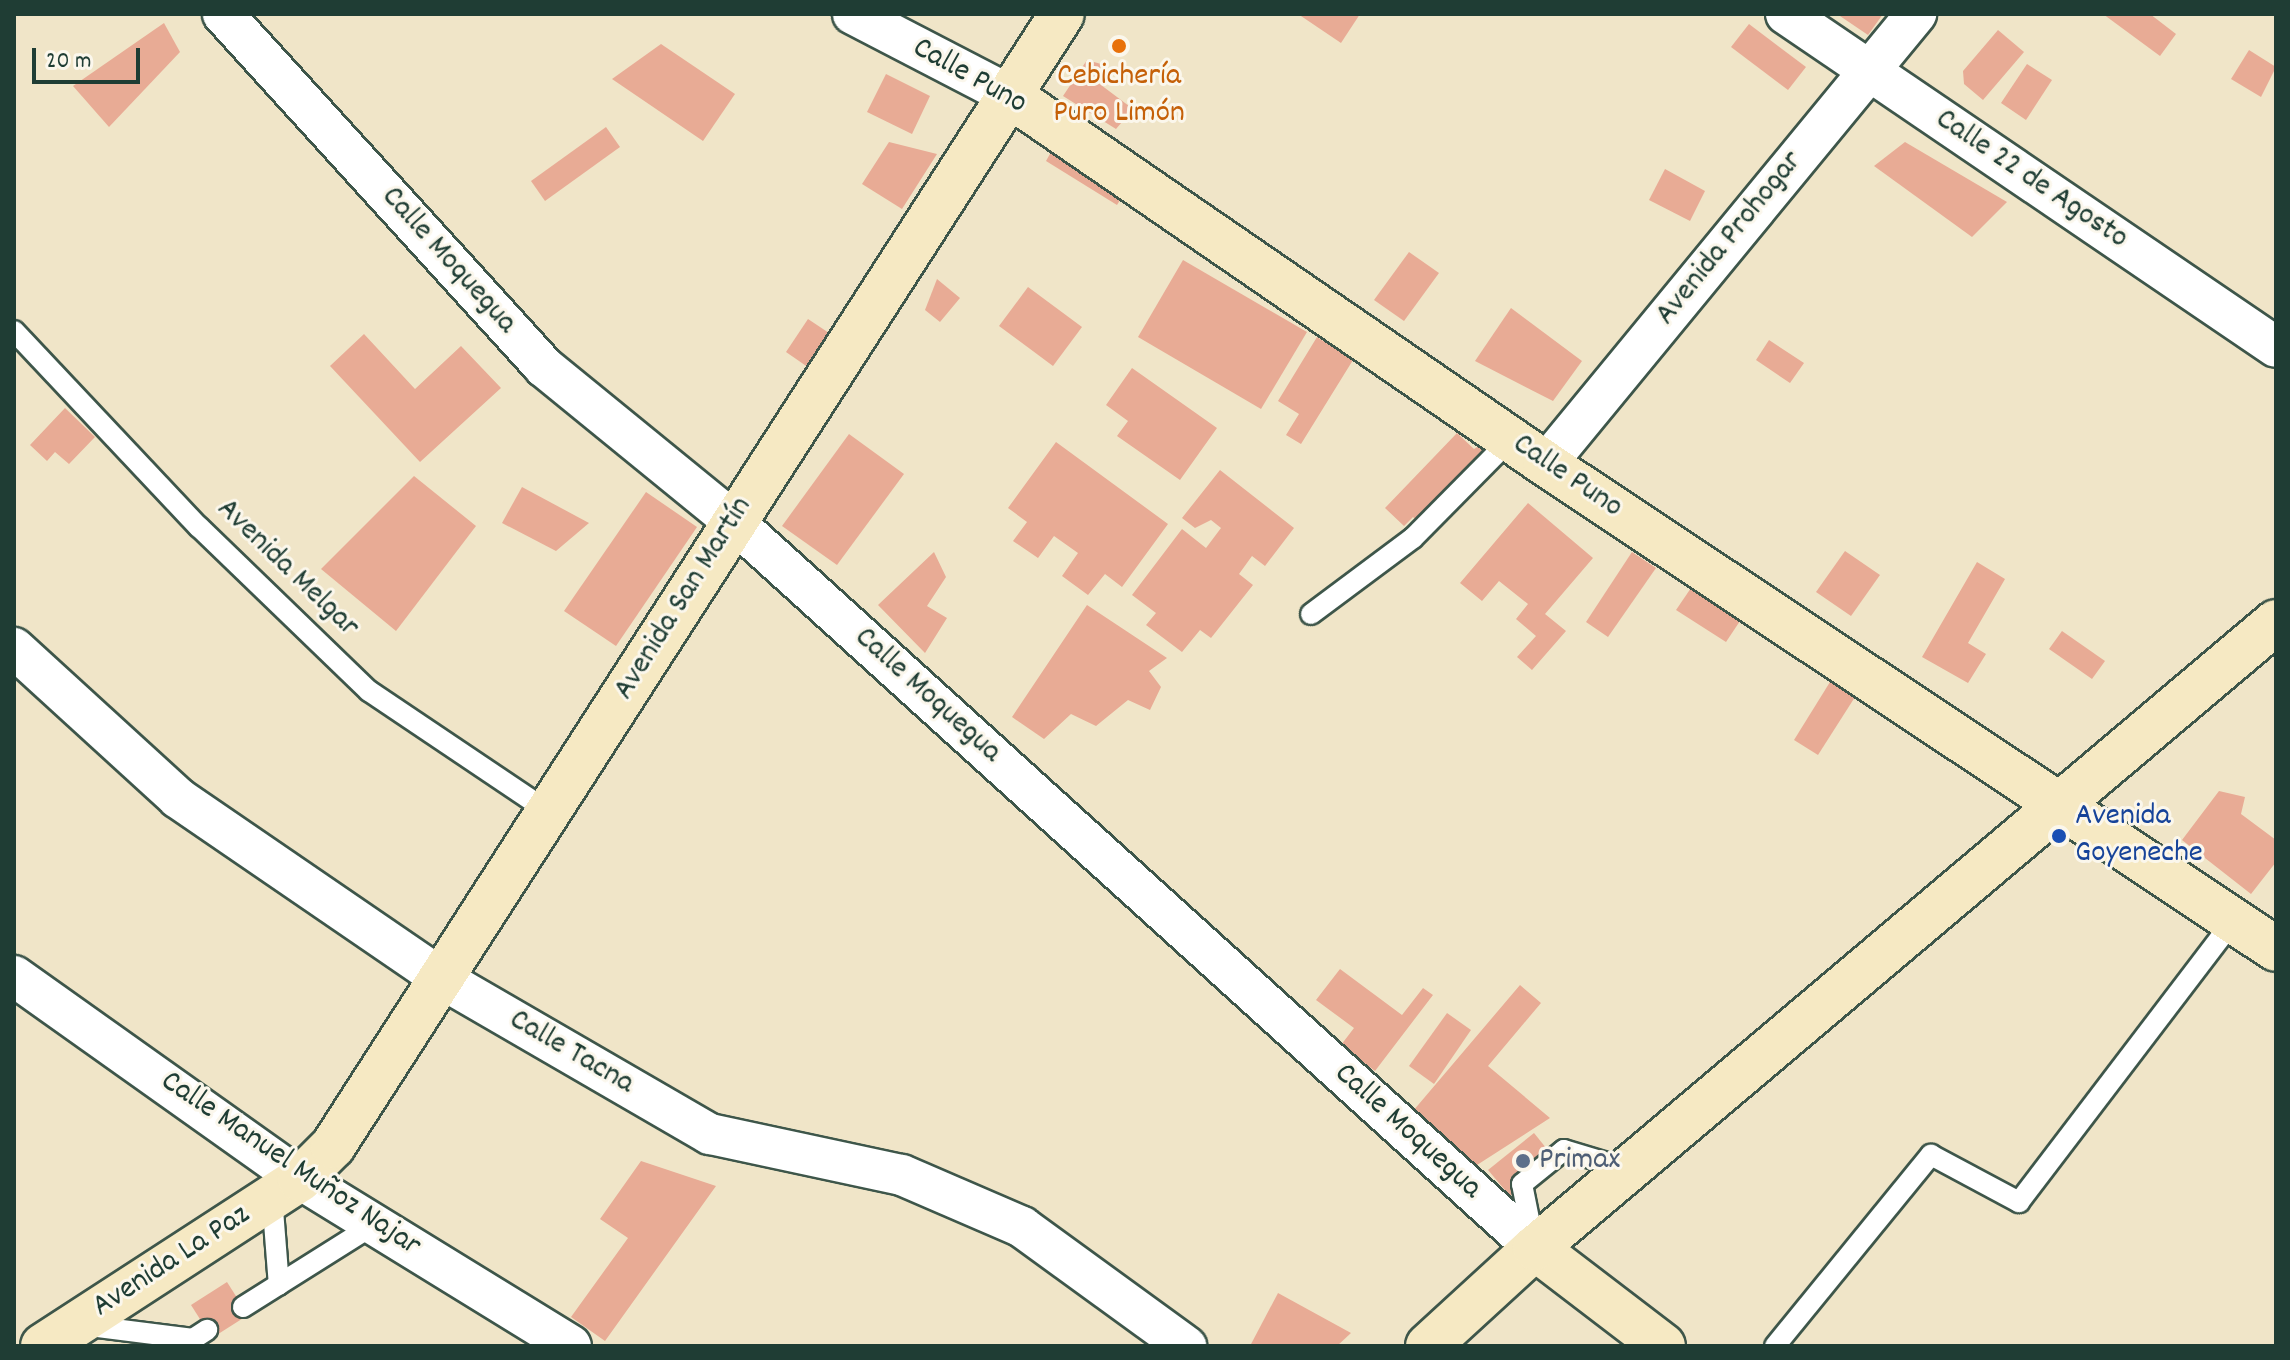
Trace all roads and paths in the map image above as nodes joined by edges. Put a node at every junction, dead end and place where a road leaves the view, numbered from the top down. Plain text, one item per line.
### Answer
1 (223, 14) edge
2 (853, 14) edge
3 (1062, 14) edge
4 (1786, 14) edge
5 (1916, 14) edge
6 (1869, 70) junction
7 (1009, 95) junction
8 (14, 331) edge
9 (2276, 347) edge
10 (1510, 440) junction
11 (1546, 464) junction
12 (733, 521) junction
13 (1311, 614) dead end
14 (2276, 622) edge
15 (14, 648) edge
16 (2057, 803) junction
17 (549, 812) junction
18 (2233, 921) junction
19 (2276, 949) edge
20 (14, 976) edge
21 (444, 980) junction
22 (286, 1188) junction
23 (373, 1225) junction
24 (1535, 1248) junction
25 (279, 1285) junction
26 (243, 1307) dead end
27 (207, 1330) dead end
28 (60, 1335) edge
29 (571, 1346) edge
30 (1186, 1346) edge
31 (1428, 1346) edge
32 (1663, 1346) edge
33 (1775, 1346) edge

1 - 12 street, Calle Moquegua
2 - 7 street, Calle Puno
3 - 7 street, Avenida San Martín
4 - 6 street, Calle 22 de Agosto
5 - 6 street, Avenida Prohogar
6 - 9 street, Calle 22 de Agosto
6 - 11 street, Avenida Prohogar
7 - 10 street, Calle Puno
7 - 12 street, Avenida San Martín
8 - 17 lane, Avenida Melgar
10 - 11 street, Calle Puno
10 - 13 lane
11 - 16 street, Calle Puno
12 - 17 street, Avenida San Martín
12 - 24 street, Calle Moquegua
14 - 16 street
15 - 21 street, Calle Tacna
16 - 18 street, Calle Puno
16 - 24 street
17 - 21 street, Avenida San Martín
18 - 19 street, Calle Puno
18 - 33 lane
20 - 22 street, Calle Manuel Muñoz Najar
21 - 22 street, Avenida San Martín
21 - 30 street, Calle Tacna
22 - 23 street, Calle Manuel Muñoz Najar
22 - 25 lane
22 - 28 street, Avenida La Paz
23 - 25 lane
23 - 29 street, Calle Manuel Muñoz Najar
24 - 31 street
24 - 32 street, Calle Moquegua
25 - 26 lane
27 - 28 lane

